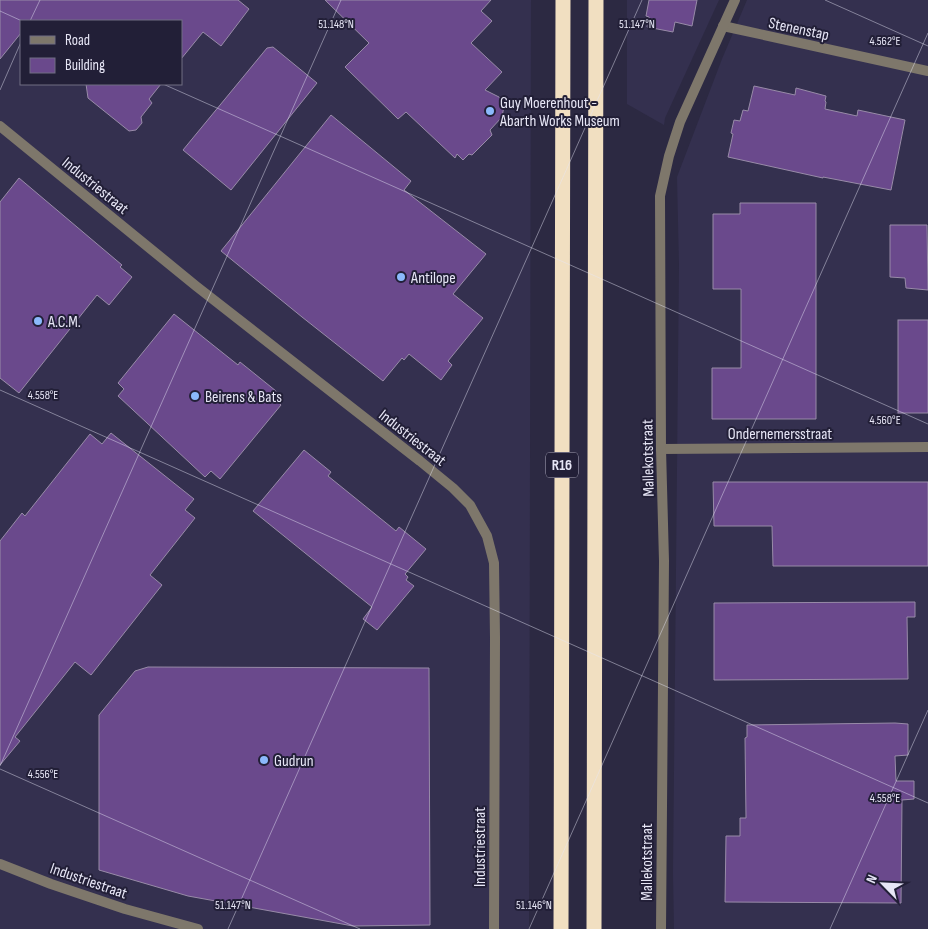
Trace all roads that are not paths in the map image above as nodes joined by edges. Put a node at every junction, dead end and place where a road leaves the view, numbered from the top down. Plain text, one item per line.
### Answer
1 (563, 0) edge
2 (596, 0) edge
3 (734, 0) edge
4 (723, 26) junction
5 (928, 72) edge
6 (0, 126) edge
7 (928, 447) edge
8 (661, 449) junction
9 (0, 864) edge
10 (198, 929) edge
11 (494, 929) edge
12 (561, 929) edge
13 (594, 929) edge
14 (661, 929) edge

1 - 12 highway, R16
2 - 13 highway, R16
3 - 4 street, Mallekotstraat
4 - 5 street, Stenenstap
4 - 8 street, Mallekotstraat
6 - 11 street, Industriestraat
7 - 8 street, Ondernemersstraat
8 - 14 street, Mallekotstraat
9 - 10 street, Industriestraat

